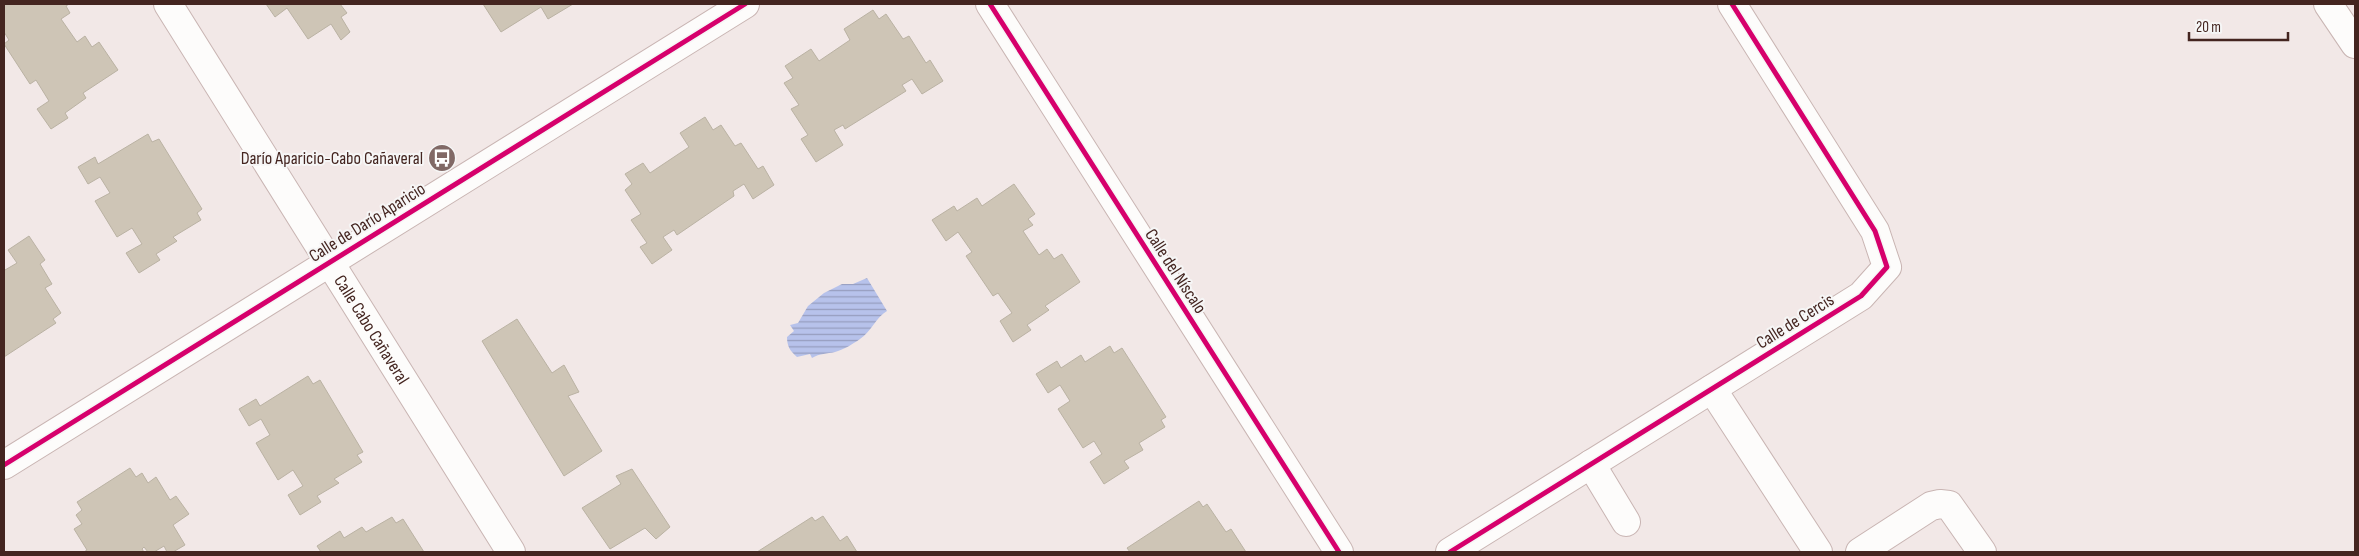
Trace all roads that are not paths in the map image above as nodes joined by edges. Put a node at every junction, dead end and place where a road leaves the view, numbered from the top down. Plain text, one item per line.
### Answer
1 (168, 4) edge
2 (745, 4) edge
3 (990, 4) edge
4 (1732, 4) edge
5 (2328, 4) edge
6 (2354, 39) edge
7 (330, 262) junction
8 (1712, 389) junction
9 (1591, 464) junction
10 (4, 465) edge
11 (1626, 522) dead end
12 (511, 552) edge
13 (1339, 552) edge
14 (1450, 552) edge
15 (1818, 552) edge
16 (1860, 552) edge
17 (1982, 552) edge

1 - 7 street, Calle Cabo Cañaveral
2 - 7 street, Calle de Darío Aparicio
3 - 13 street, Calle del Níscalo
4 - 8 street, Calle de Cercis
5 - 6 street
7 - 10 street, Calle de Darío Aparicio
7 - 12 street, Calle Cabo Cañaveral
8 - 9 street, Calle de Cercis
8 - 15 street
9 - 11 street
9 - 14 street, Calle de Cercis
16 - 17 street

